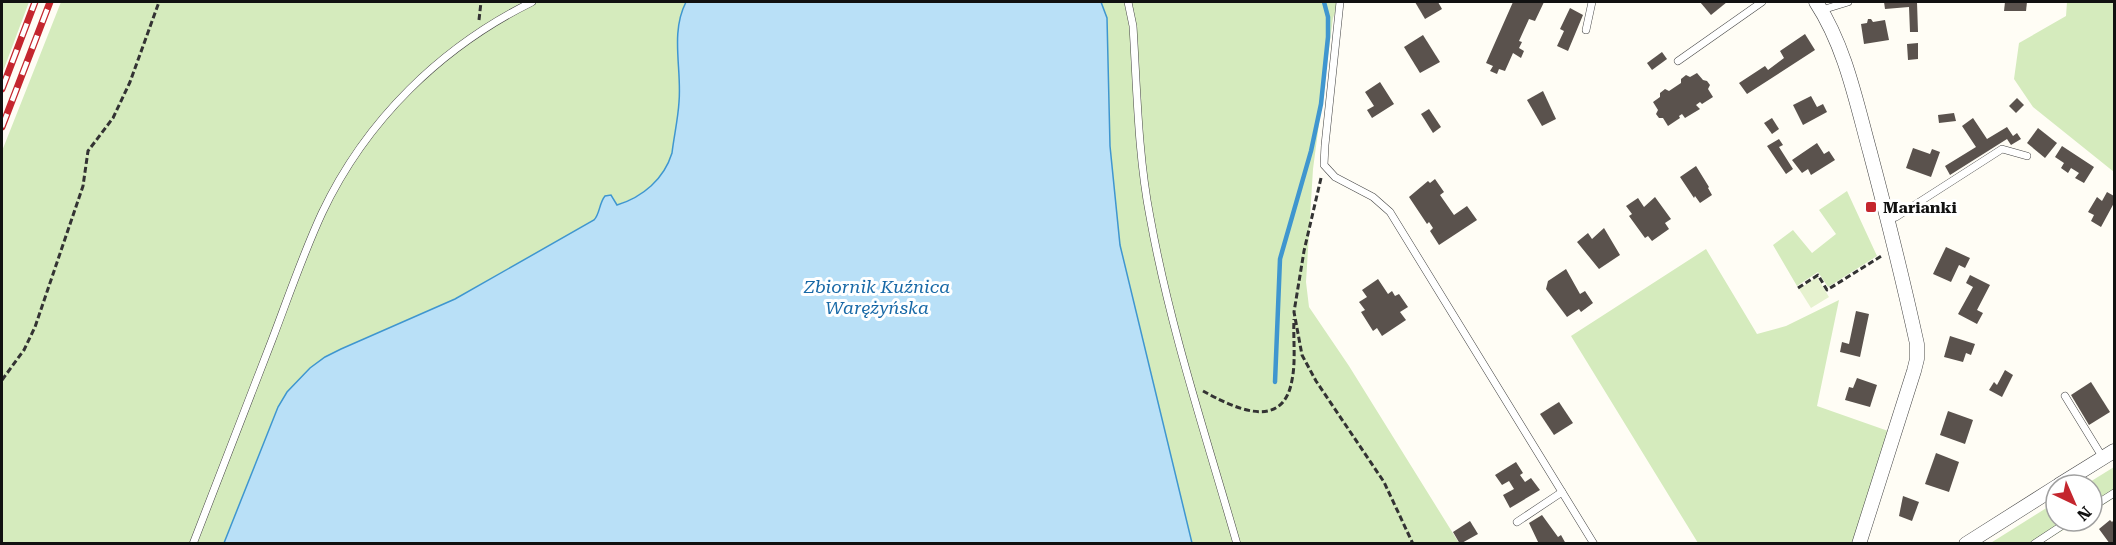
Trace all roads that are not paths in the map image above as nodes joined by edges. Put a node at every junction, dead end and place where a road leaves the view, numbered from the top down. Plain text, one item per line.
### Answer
1 (532, 2) edge
2 (1128, 2) edge
3 (1340, 2) edge
4 (1592, 2) edge
5 (1762, 2) edge
6 (1848, 2) edge
7 (1819, 6) edge
8 (1586, 30) dead end
9 (1678, 61) dead end
10 (2027, 156) dead end
11 (1888, 219) junction
12 (2065, 396) dead end
13 (2109, 454) edge
14 (2078, 473) edge
15 (1562, 492) junction
16 (2044, 494) edge
17 (1517, 522) dead end
18 (2050, 533) edge
19 (193, 543) edge
20 (1237, 543) edge
21 (1594, 543) edge
22 (1859, 543) edge
23 (1966, 543) edge
24 (2034, 543) edge

1 - 19 lane
2 - 20 lane
3 - 15 lane
4 - 8 lane
5 - 9 lane
6 - 7 lane
7 - 11 street
10 - 11 lane
11 - 22 street
12 - 13 lane
13 - 14 street
15 - 17 lane
15 - 21 lane
16 - 23 street
18 - 24 lane

